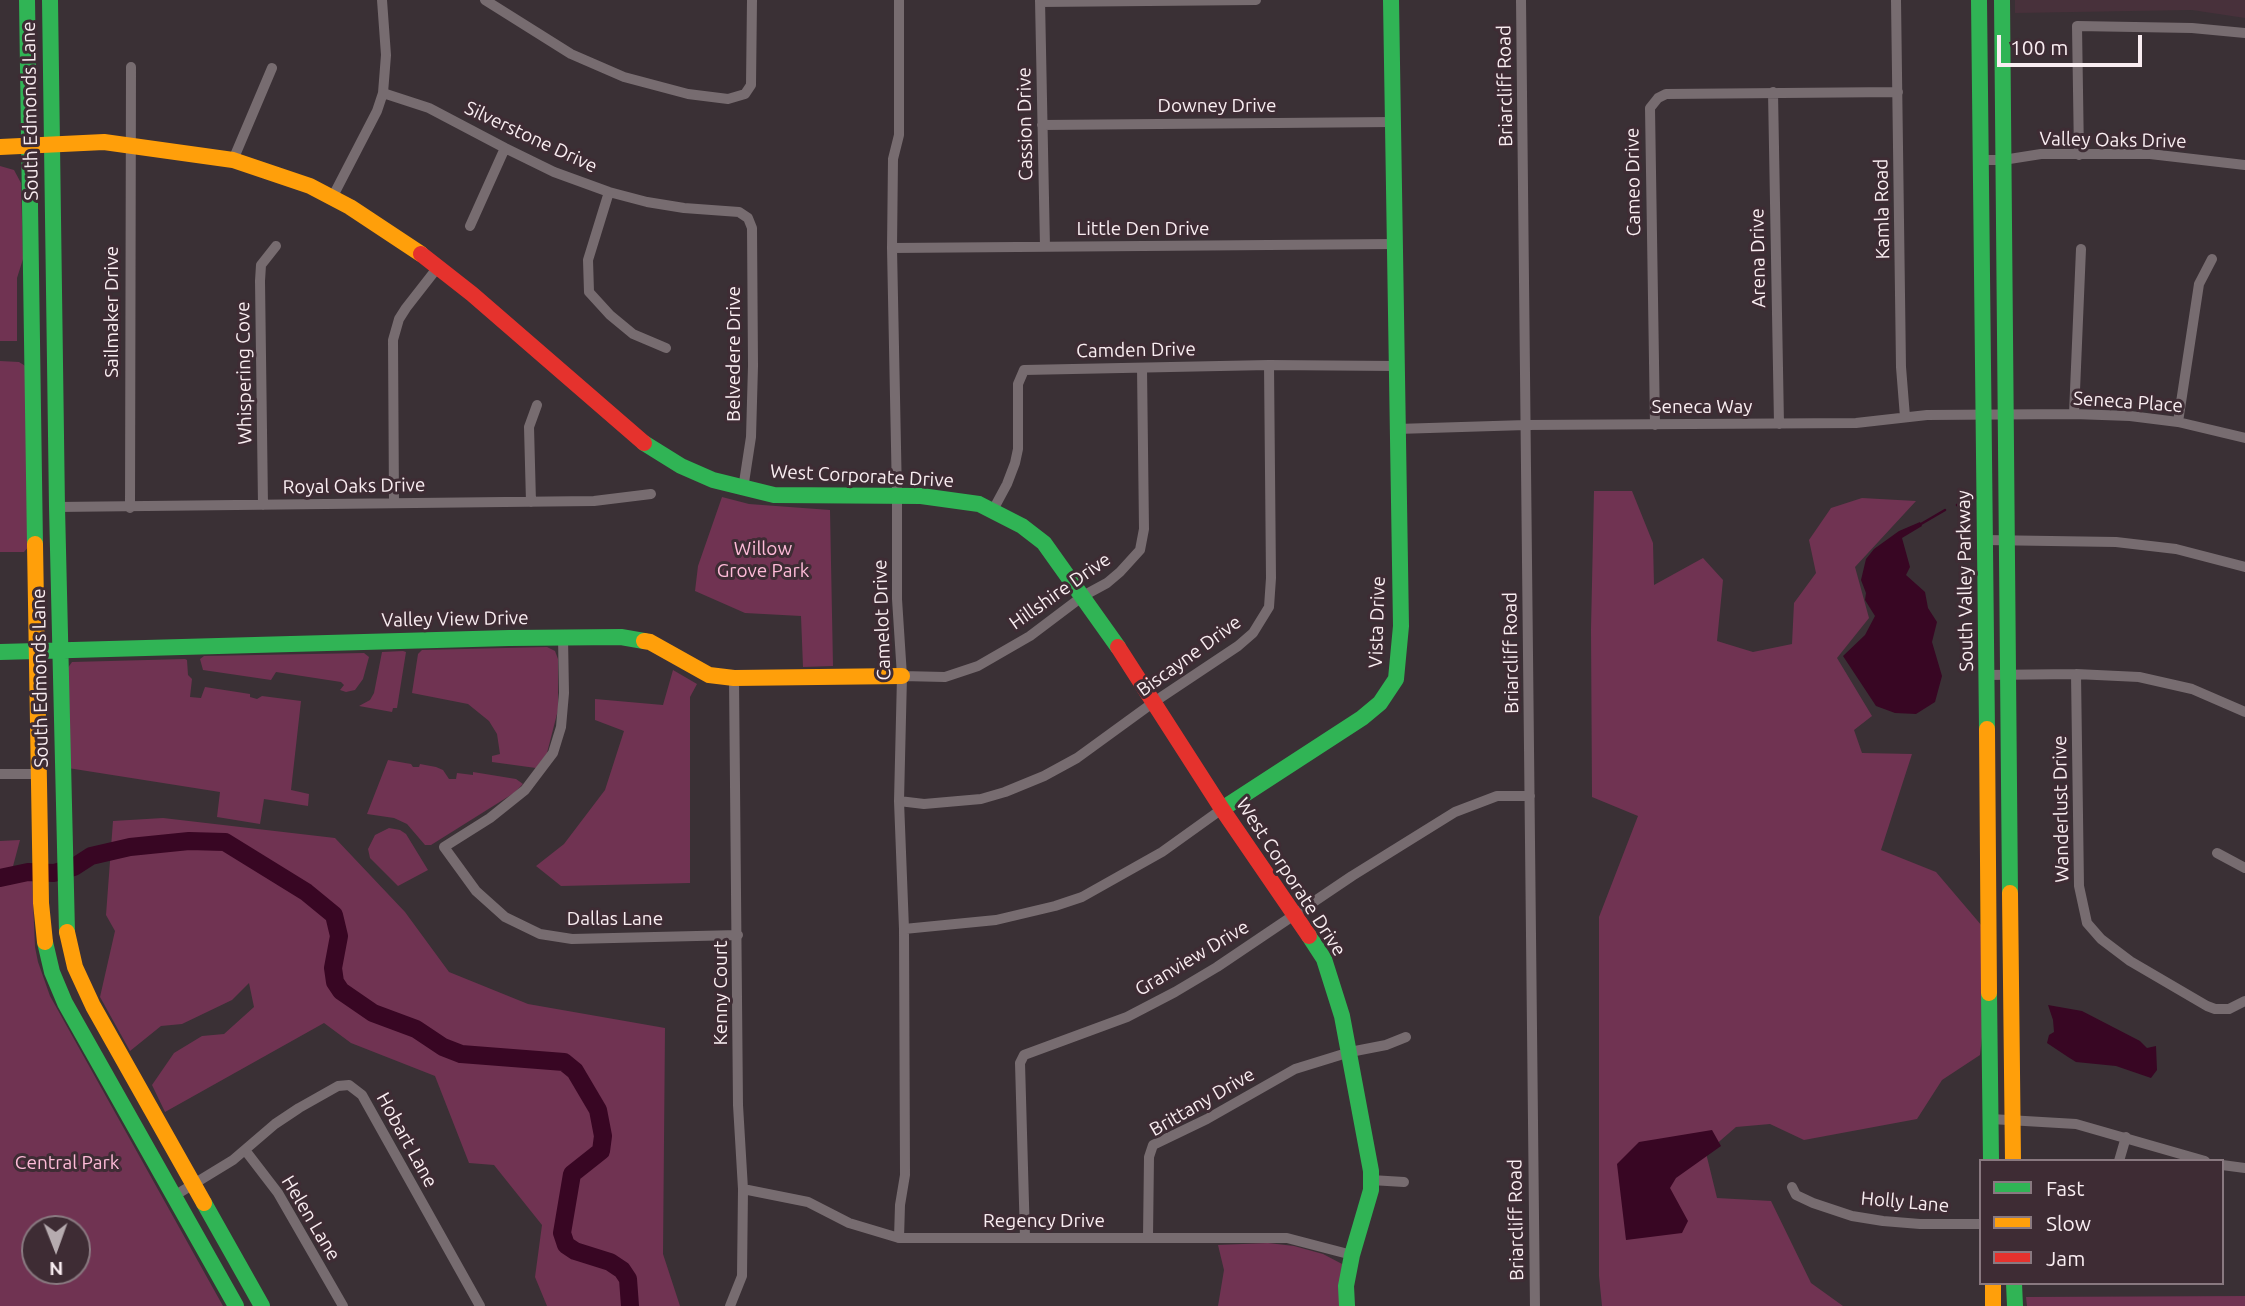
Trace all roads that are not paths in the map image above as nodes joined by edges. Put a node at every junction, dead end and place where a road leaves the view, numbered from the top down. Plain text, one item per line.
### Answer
1 (27, 0) edge
2 (50, 0) edge
3 (382, 0) edge
4 (485, 0) edge
5 (752, 0) edge
6 (899, 0) edge
7 (1256, 0) edge
8 (1391, 0) edge
9 (1521, 0) edge
10 (1896, 0) edge
11 (1979, 0) edge
12 (2002, 0) edge
13 (1040, 1) edge
14 (2245, 33) edge
15 (131, 67) dead end
16 (272, 68) dead end
17 (1773, 92) junction
18 (1898, 92) junction
19 (383, 93) junction
20 (1393, 122) junction
21 (1042, 125) junction
22 (51, 144) junction
23 (130, 144) junction
24 (28, 146) junction
25 (0, 147) edge
26 (505, 148) junction
27 (2079, 155) junction
28 (233, 160) junction
29 (1981, 160) junction
30 (2003, 160) junction
31 (2245, 164) edge
32 (609, 192) junction
33 (332, 198) junction
34 (748, 218) joint
35 (470, 226) dead end
36 (1394, 244) junction
37 (276, 246) dead end
38 (1045, 247) junction
39 (892, 248) junction
40 (2081, 249) dead end
41 (2212, 259) dead end
42 (438, 267) junction
43 (666, 348) dead end
44 (31, 349) junction
45 (54, 349) junction
46 (1269, 365) junction
47 (1396, 366) junction
48 (1142, 368) junction
49 (537, 405) dead end
50 (2074, 414) junction
51 (2006, 415) junction
52 (1984, 416) junction
53 (1905, 417) junction
54 (2178, 422) junction
55 (1779, 424) junction
56 (1526, 425) junction
57 (1655, 425) junction
58 (1397, 429) junction
59 (2245, 438) edge
60 (743, 489) junction
61 (651, 494) dead end
62 (897, 496) junction
63 (531, 502) junction
64 (394, 503) junction
65 (263, 505) junction
66 (57, 508) junction
67 (130, 508) junction
68 (993, 510) junction
69 (1985, 540) junction
70 (2007, 541) junction
71 (2245, 568) edge
72 (1083, 596) junction
73 (564, 637) junction
74 (61, 651) junction
75 (0, 652) edge
76 (38, 652) junction
77 (2076, 674) junction
78 (1986, 675) junction
79 (2008, 675) junction
80 (902, 676) junction
81 (734, 678) junction
82 (1154, 702) junction
83 (2245, 712) edge
84 (0, 774) edge
85 (40, 774) junction
86 (1530, 796) junction
87 (899, 801) junction
88 (1222, 809) junction
89 (2217, 853) dead end
90 (2245, 868) edge
91 (1294, 914) junction
92 (904, 929) junction
93 (738, 934) junction
94 (2245, 1001) edge
95 (1406, 1037) dead end
96 (1350, 1052) junction
97 (1991, 1119) junction
98 (2013, 1119) junction
99 (2126, 1137) junction
100 (245, 1150) junction
101 (1991, 1159) edge
102 (2014, 1159) edge
103 (2120, 1159) edge
104 (2198, 1159) edge
105 (2224, 1165) edge
106 (2245, 1168) edge
107 (1371, 1180) junction
108 (1404, 1182) dead end
109 (194, 1184) junction
110 (1792, 1187) dead end
111 (743, 1189) junction
112 (174, 1196) junction
113 (1979, 1224) edge
114 (1148, 1237) junction
115 (899, 1238) junction
116 (1025, 1238) junction
117 (1352, 1255) junction
118 (1993, 1285) edge
119 (2014, 1285) edge
120 (236, 1306) edge
121 (262, 1306) edge
122 (342, 1306) edge
123 (480, 1306) edge
124 (730, 1306) edge
125 (1347, 1306) edge
126 (1535, 1306) edge
127 (1993, 1306) edge
128 (2014, 1306) edge

1 - 24 main road, South Edmonds Lane
2 - 22 main road, South Edmonds Lane
3 - 19 street
4 - 5 street
6 - 39 street, Camelot Drive
7 - 13 street
8 - 20 main road, Vista Drive
9 - 56 street, Briarcliff Road
10 - 18 street, Kamla Road
11 - 29 main road, South Valley Parkway
12 - 30 main road
13 - 21 street, Cassion Drive
14 - 27 street
15 - 23 street, Sailmaker Drive
16 - 28 street
17 - 18 street, Cameo Drive
17 - 55 street, Arena Drive
17 - 57 street, Cameo Drive
18 - 53 street, Kamla Road
19 - 26 street, Silverstone Drive
19 - 33 street
20 - 21 street, Downey Drive
20 - 36 main road, Vista Drive
21 - 38 street, Cassion Drive
22 - 23 main road, West Corporate Drive
22 - 24 main road, West Corporate Drive
22 - 45 main road, South Edmonds Lane
23 - 28 main road, West Corporate Drive
23 - 67 street, Sailmaker Drive
24 - 25 main road, West Corporate Drive
24 - 44 main road, South Edmonds Lane
26 - 32 street, Silverstone Drive
26 - 35 street
27 - 30 street, Valley Oaks Drive
27 - 31 street, Valley Oaks Drive
28 - 33 main road, West Corporate Drive
29 - 30 street, Valley Oaks Drive
29 - 52 main road, South Valley Parkway
30 - 51 main road
32 - 34 street, Silverstone Drive
32 - 43 street
33 - 42 main road, West Corporate Drive
34 - 60 street, Belvedere Drive
36 - 38 street, Little Den Drive
36 - 47 main road, Vista Drive
37 - 65 street, Whispering Cove
38 - 39 street, Little Den Drive
39 - 62 street, Camelot Drive
40 - 50 street
41 - 54 street
42 - 60 main road, West Corporate Drive
42 - 64 street
44 - 45 main road
44 - 76 main road, South Edmonds Lane
45 - 66 main road, South Edmonds Lane
46 - 47 street, Camden Drive
46 - 48 street, Camden Drive
46 - 82 street, Biscayne Drive
47 - 58 main road, Vista Drive
48 - 68 street, Camden Drive
48 - 72 street, Hillshire Drive
49 - 63 street
50 - 51 street, Seneca Place
50 - 54 street, Seneca Place
51 - 52 street, Seneca Way
51 - 70 main road
52 - 53 street, Seneca Way
52 - 69 main road, South Valley Parkway
53 - 55 street, Seneca Way
54 - 59 street, Seneca Place
55 - 57 street, Seneca Way
56 - 57 street, Seneca Way
56 - 58 street, Seneca Way
56 - 86 street, Briarcliff Road
58 - 88 main road, Vista Drive
60 - 62 main road, West Corporate Drive
61 - 63 street, Royal Oaks Drive
62 - 68 main road, West Corporate Drive
62 - 80 street, Camelot Drive
63 - 64 street, Royal Oaks Drive
64 - 65 street, Royal Oaks Drive
65 - 67 street, Royal Oaks Drive
66 - 67 street, Royal Oaks Drive
66 - 74 main road, South Edmonds Lane
68 - 72 main road, West Corporate Drive
69 - 70 street
69 - 78 main road, South Valley Parkway
70 - 71 street
70 - 79 main road
72 - 80 street, Hillshire Drive
72 - 82 main road, West Corporate Drive
73 - 74 main road, Valley View Drive
73 - 81 main road, Valley View Drive
73 - 93 street, Dallas Lane
74 - 76 main road, Valley View Drive
74 - 109 main road, South Edmonds Lane
75 - 76 main road, Valley View Drive
76 - 85 main road, South Edmonds Lane
77 - 79 street
77 - 83 street
77 - 94 street, Wanderlust Drive
78 - 79 street
78 - 97 main road, South Valley Parkway
79 - 98 main road
80 - 81 main road, Valley View Drive
80 - 87 street, Camelot Drive
81 - 93 street, Kenny Court
82 - 87 street, Biscayne Drive
82 - 88 main road, West Corporate Drive
84 - 85 street
85 - 112 main road, South Edmonds Lane
86 - 91 street, Granview Drive
86 - 126 street, Briarcliff Road
87 - 92 street, Camelot Drive
88 - 91 main road, West Corporate Drive
88 - 92 street, Vista Drive
89 - 90 street
91 - 96 main road, West Corporate Drive
91 - 116 street, Granview Drive
92 - 115 street, Camelot Drive
93 - 111 street, Kenny Court
95 - 96 street
96 - 107 main road, West Corporate Drive
96 - 114 street, Brittany Drive
97 - 98 street
97 - 101 main road, South Valley Parkway
98 - 99 street
98 - 102 main road
99 - 103 street
99 - 104 street
100 - 109 street, Hobart Lane
100 - 122 street, Helen Lane
100 - 123 street, Hobart Lane
105 - 106 street
107 - 108 street
107 - 117 main road, West Corporate Drive
109 - 112 street
109 - 121 main road, South Edmonds Lane
110 - 113 street, Holly Lane
111 - 115 street, Regency Drive
111 - 124 street, Kenny Court
112 - 120 main road, South Edmonds Lane
114 - 116 street, Regency Drive
114 - 117 street, Regency Drive
115 - 116 street, Regency Drive
117 - 125 main road, West Corporate Drive
118 - 127 main road
119 - 128 main road

